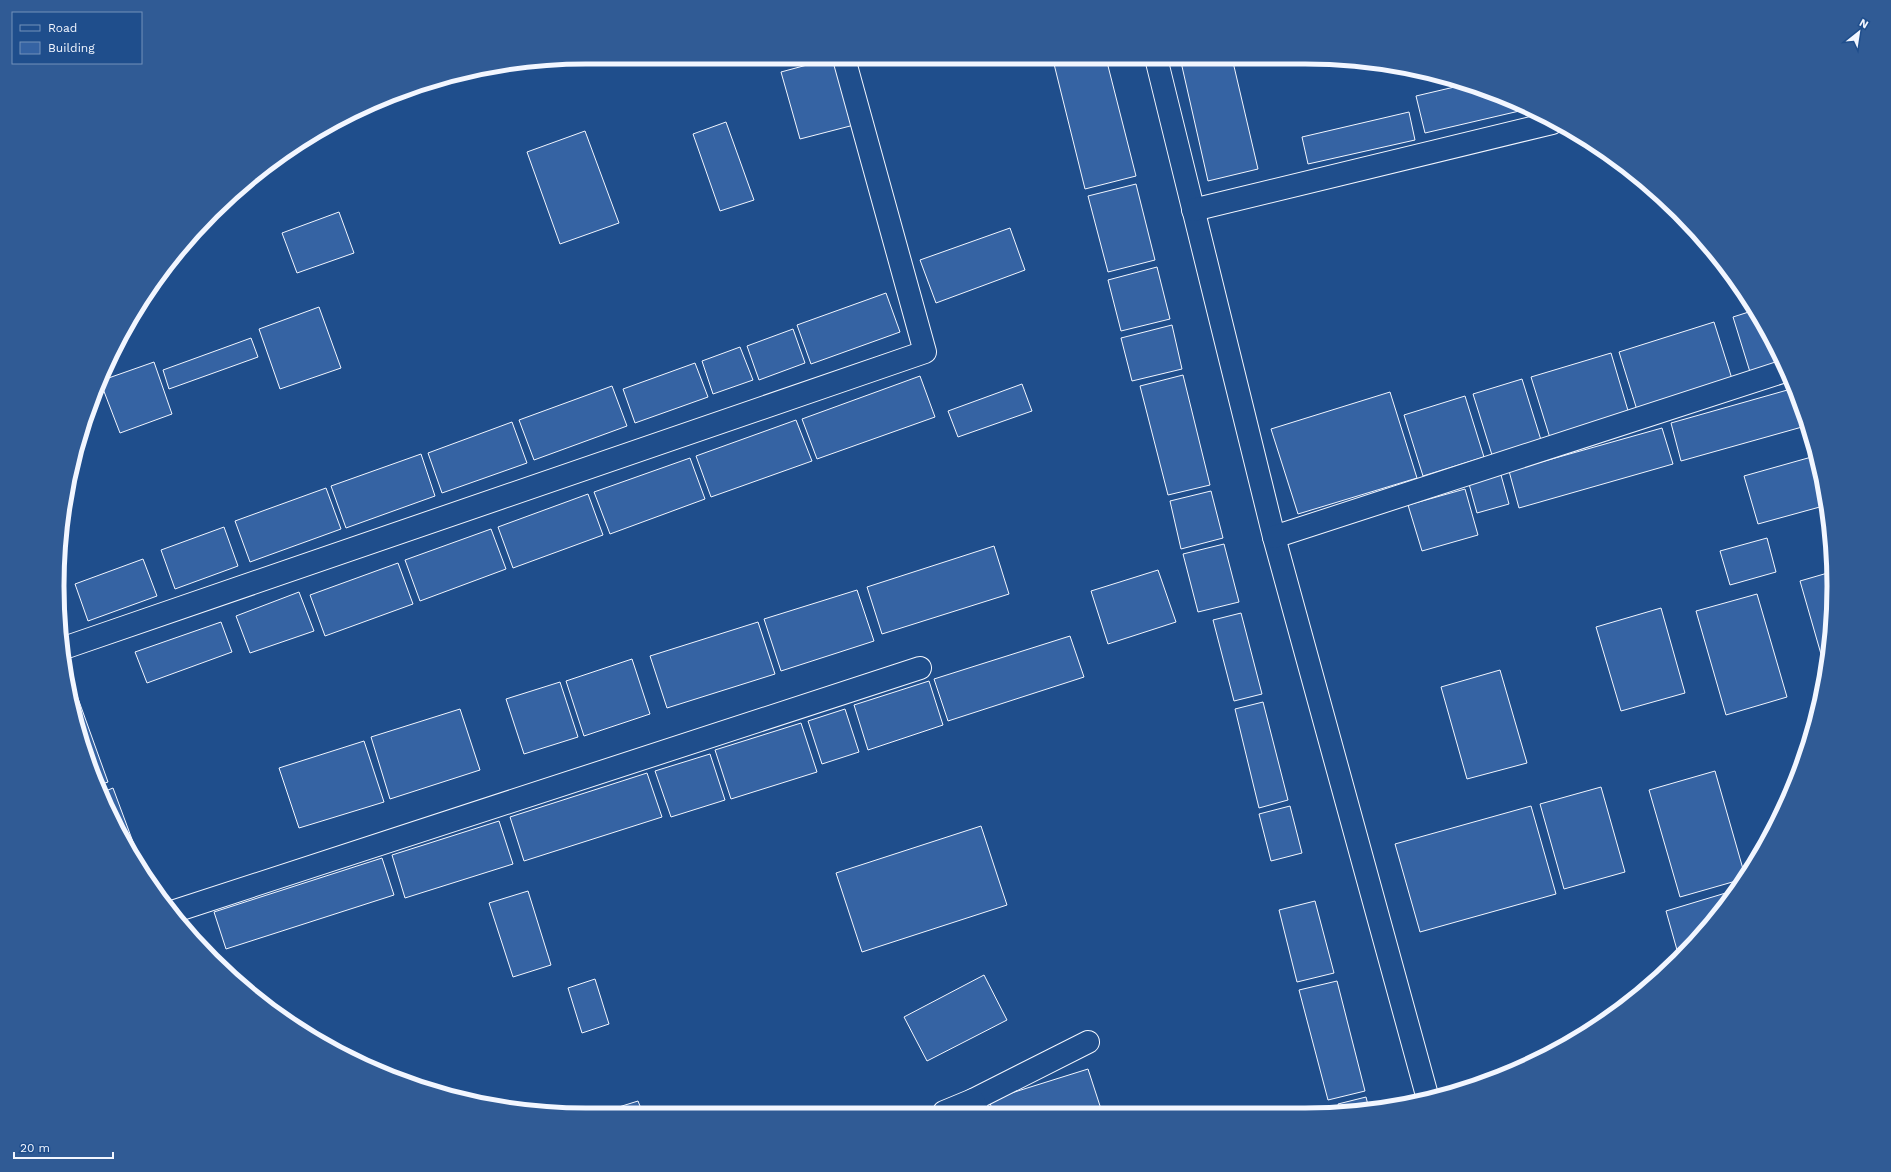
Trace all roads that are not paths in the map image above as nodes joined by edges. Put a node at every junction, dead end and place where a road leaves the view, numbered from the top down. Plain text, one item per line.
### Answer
1 (846, 64) edge
2 (1157, 64) edge
3 (1547, 124) edge
4 (1193, 210) junction
5 (1781, 372) edge
6 (1274, 537) junction
7 (67, 647) edge
8 (920, 668) dead end
9 (177, 910) edge
10 (1088, 1042) dead end
11 (1426, 1093) edge
12 (976, 1106) edge
13 (965, 1108) edge

1 - 7 street
2 - 4 street
3 - 4 street
4 - 6 street
5 - 6 street
6 - 11 street
8 - 9 street
10 - 12 street
12 - 13 street

